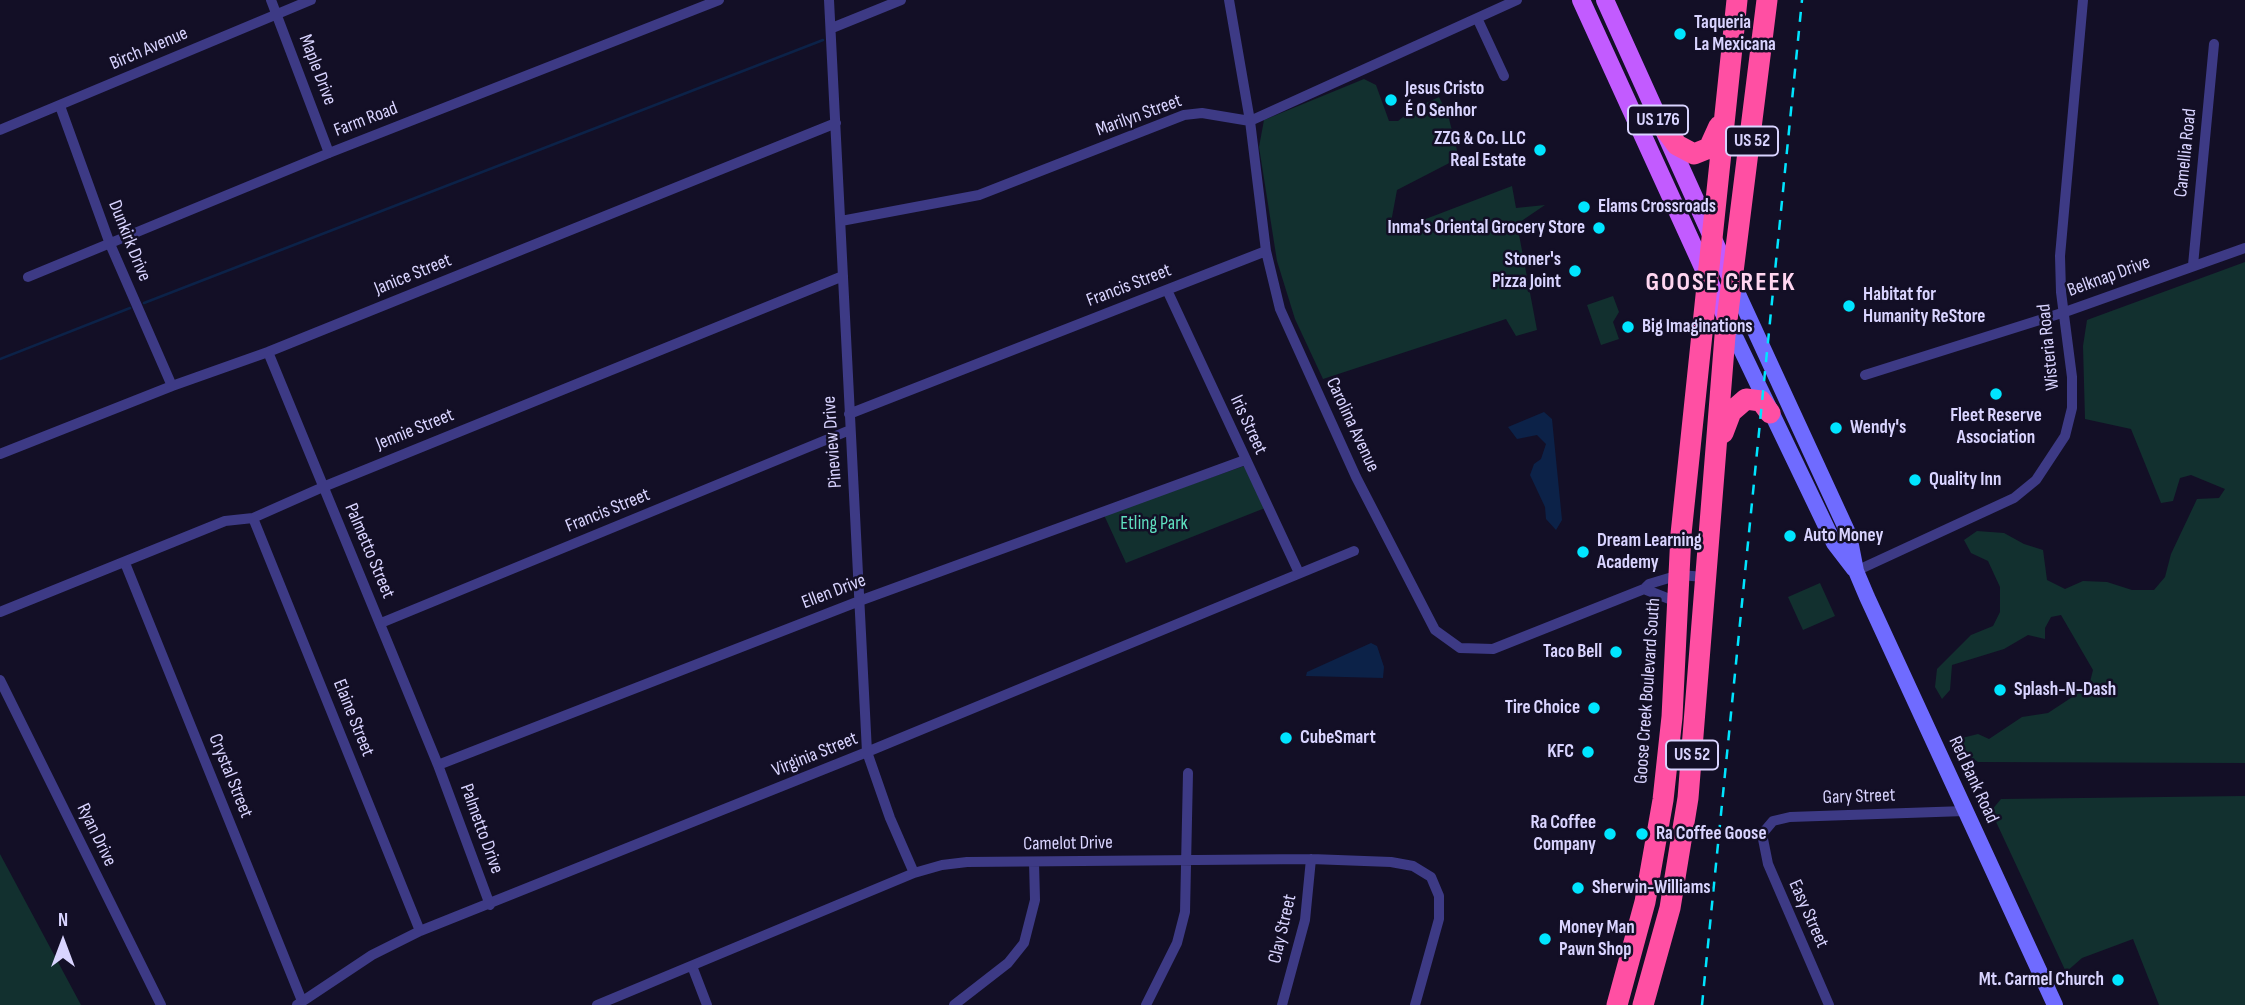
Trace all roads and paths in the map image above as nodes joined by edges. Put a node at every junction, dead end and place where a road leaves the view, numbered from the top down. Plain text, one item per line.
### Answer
1 (271, 0) edge
2 (311, 0) edge
3 (719, 0) edge
4 (829, 0) edge
5 (901, 0) edge
6 (1229, 0) edge
7 (1517, 0) edge
8 (1581, 0) edge
9 (1605, 0) edge
10 (1737, 0) edge
11 (1767, 0) edge
12 (2084, 0) edge
13 (276, 13) junction
14 (1478, 20) junction
15 (832, 28) junction
16 (2214, 44) dead end
17 (1504, 76) dead end
18 (1726, 104) junction
19 (60, 106) junction
20 (1657, 118) junction
21 (1250, 121) junction
22 (836, 123) junction
23 (0, 130) edge
24 (329, 153) junction
25 (841, 221) junction
26 (1712, 239) junction
27 (110, 244) junction
28 (2245, 247) edge
29 (1266, 251) junction
30 (2193, 265) junction
31 (843, 276) junction
32 (28, 277) dead end
33 (1708, 278) junction
34 (1732, 281) junction
35 (1167, 290) junction
36 (2064, 313) junction
37 (1727, 320) junction
38 (268, 352) junction
39 (1865, 375) dead end
40 (172, 386) junction
41 (1770, 412) junction
42 (849, 414) junction
43 (850, 430) junction
44 (0, 454) edge
45 (1714, 458) junction
46 (1245, 460) junction
47 (323, 486) junction
48 (254, 518) junction
49 (1354, 551) dead end
50 (125, 563) junction
51 (1856, 571) junction
52 (1299, 573) junction
53 (1679, 575) junction
54 (1705, 577) junction
55 (1644, 590) junction
56 (862, 600) junction
57 (1677, 602) junction
58 (0, 612) edge
59 (381, 623) junction
60 (0, 680) edge
61 (867, 752) junction
62 (438, 765) junction
63 (1188, 773) dead end
64 (1965, 811) junction
65 (1762, 834) joint
66 (1311, 859) junction
67 (1184, 860) junction
68 (1034, 862) junction
69 (914, 873) junction
70 (490, 905) junction
71 (420, 931) junction
72 (692, 966) junction
73 (299, 1003) edge
74 (161, 1005) edge
75 (597, 1005) edge
76 (706, 1005) edge
77 (954, 1005) edge
78 (1146, 1005) edge
79 (1282, 1005) edge
80 (1415, 1005) edge
81 (1617, 1005) edge
82 (1643, 1005) edge
83 (1829, 1005) edge
84 (2055, 1005) edge

1 - 13 street, Maple Drive
2 - 13 street, Birch Avenue
3 - 24 street, Farm Road
4 - 15 street, Pineview Drive
5 - 15 street
6 - 21 street, Carolina Avenue
7 - 14 street
8 - 33 main road, US 176
9 - 20 main road, US 176
10 - 18 highway, Goose Creek Boulevard South / US 52
11 - 34 highway, US 52
12 - 36 street, Wisteria Road
13 - 19 street, Birch Avenue
13 - 24 street, Maple Drive
14 - 17 street
14 - 21 street
15 - 22 street, Pineview Drive
16 - 30 street, Camellia Road
18 - 20 highway
18 - 26 highway, Goose Creek Boulevard South / US 52
19 - 23 street, Birch Avenue
19 - 27 street, Dunkirk Drive
20 - 26 main road, US 176
21 - 25 street, Marilyn Street
21 - 29 street, Carolina Avenue
22 - 25 street, Pineview Drive
22 - 38 street, Janice Street
24 - 27 street, Farm Road
25 - 31 street, Pineview Drive
26 - 33 highway, Goose Creek Boulevard South / US 52
26 - 34 main road, US 176
27 - 32 street, Farm Road
27 - 40 street, Dunkirk Drive
28 - 30 street, Belknap Drive
29 - 35 street, Francis Street
29 - 55 street, Carolina Avenue
30 - 36 street, Belknap Drive
31 - 42 street, Pineview Drive
31 - 47 street, Jennie Street
33 - 37 main road
33 - 53 highway, Goose Creek Boulevard South / US 52
34 - 37 highway, US 52
34 - 51 main road, Red Bank Road
35 - 42 street, Francis Street
35 - 46 street, Iris Street
36 - 39 street, Belknap Drive
36 - 51 street, Wisteria Road
37 - 41 main road, Red Bank Road
37 - 45 highway, US 52
38 - 40 street, Janice Street
38 - 47 street, Palmetto Street
40 - 44 street, Janice Street
41 - 45 highway
41 - 51 main road, Red Bank Road
42 - 43 street, Pineview Drive
43 - 56 street, Pineview Drive
43 - 59 street, Francis Street
45 - 54 highway, US 52
46 - 52 street, Iris Street
46 - 56 street, Ellen Drive
47 - 48 street, Jennie Street
47 - 59 street, Palmetto Street
48 - 50 street, Jennie Street
48 - 71 street, Elaine Street
49 - 52 street, Virginia Street
50 - 58 street, Jennie Street
50 - 73 street, Crystal Street
51 - 64 main road, Red Bank Road
52 - 61 street, Virginia Street
53 - 54 street, Carolina Avenue
53 - 55 street, Carolina Avenue
53 - 57 highway, Goose Creek Boulevard South / US 52
54 - 82 highway, US 52
55 - 57 street
56 - 61 street, Pineview Drive
56 - 62 street, Ellen Drive
57 - 81 highway, Goose Creek Boulevard South / US 52
59 - 62 street, Palmetto Street
60 - 74 street, Ryan Drive
61 - 69 street, Pineview Drive
61 - 70 street, Virginia Street
62 - 70 street, Palmetto Drive
63 - 67 street
64 - 65 street, Gary Street
64 - 84 main road, Red Bank Road
65 - 83 street, Easy Street
66 - 67 street, Camelot Drive
66 - 79 street, Clay Street
66 - 80 street, Camelot Drive
67 - 68 street, Camelot Drive
67 - 78 street
68 - 69 street, Camelot Drive
68 - 77 street
69 - 72 street, Camelot Drive
70 - 71 street, Virginia Street
71 - 73 street, Virginia Street
72 - 75 street, Camelot Drive
72 - 76 street

